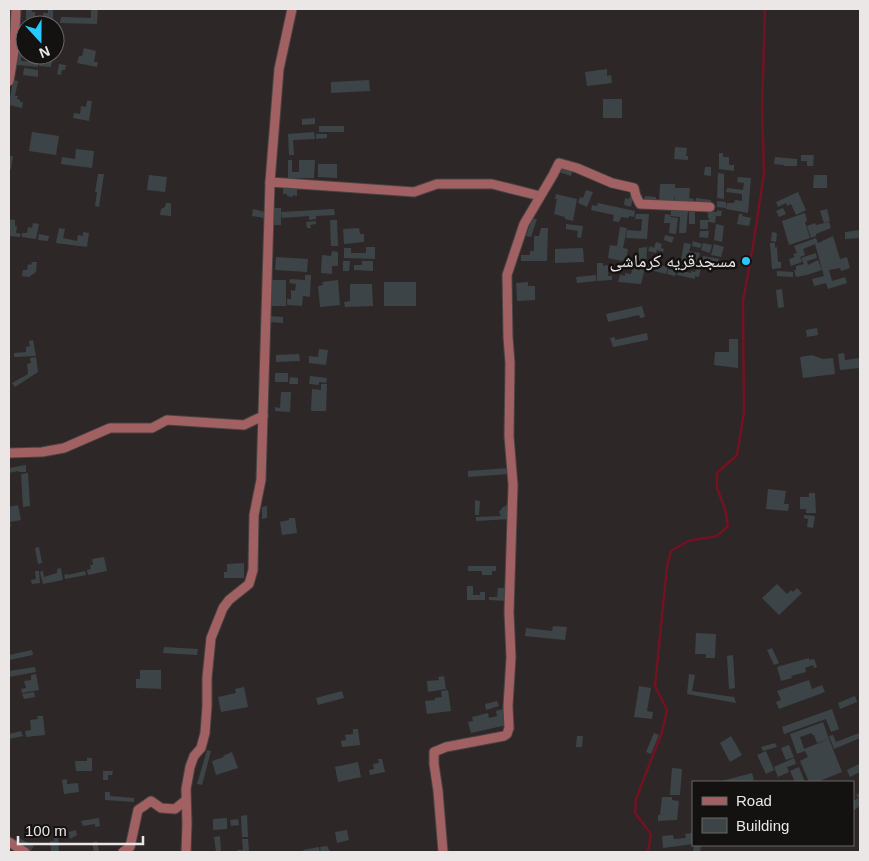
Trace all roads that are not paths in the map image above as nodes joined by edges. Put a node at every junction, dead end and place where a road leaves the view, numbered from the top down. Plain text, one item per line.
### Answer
1 (16, 9) edge
2 (292, 9) edge
3 (9, 81) edge
4 (270, 182) junction
5 (540, 196) junction
6 (710, 207) dead end
7 (264, 416) junction
8 (9, 453) edge
9 (186, 800) junction
10 (9, 842) edge
11 (25, 852) edge
12 (123, 852) edge
13 (186, 852) edge
14 (443, 852) edge

1 - 3 street
2 - 4 street
4 - 5 street
4 - 7 street
5 - 6 street
5 - 14 street
7 - 8 street
7 - 9 street
9 - 12 street
9 - 13 street
10 - 11 street

